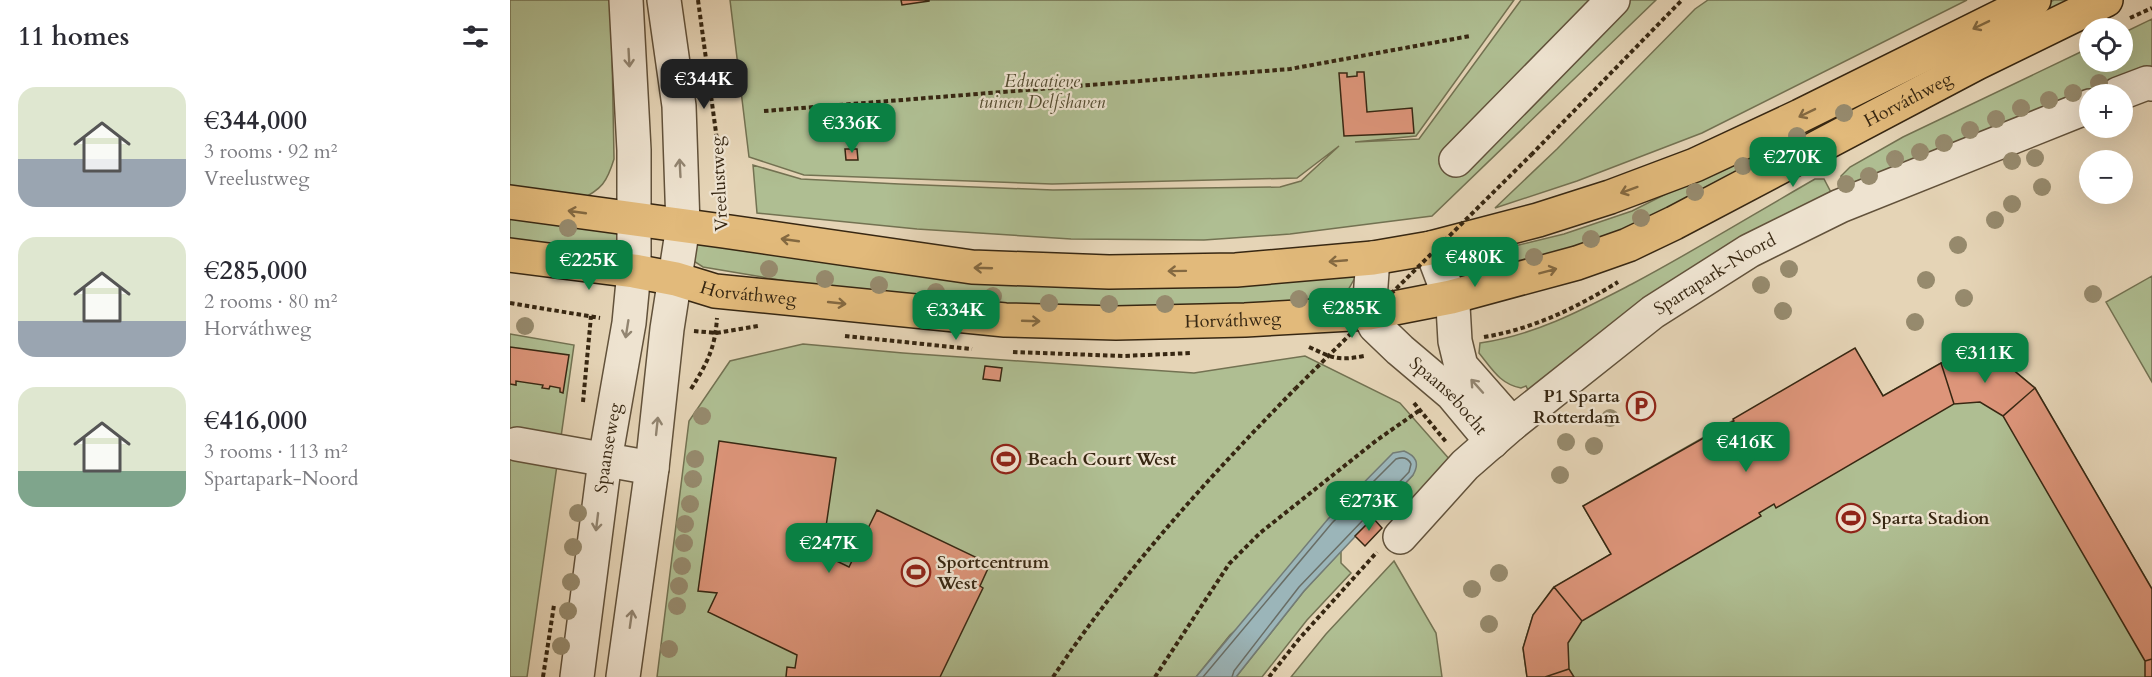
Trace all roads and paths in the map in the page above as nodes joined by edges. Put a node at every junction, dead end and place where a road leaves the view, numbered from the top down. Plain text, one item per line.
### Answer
1 (626, 0) edge
2 (664, 0) edge
3 (698, 0) edge
4 (1612, 0) edge
5 (1682, 0) edge
6 (2034, 0) edge
7 (2106, 0) edge
8 (1470, 36) dead end
9 (2152, 84) edge
10 (2133, 88) edge
11 (2079, 110) edge
12 (764, 111) dead end
13 (1456, 160) dead end
14 (510, 202) edge
15 (635, 220) junction
16 (683, 226) junction
17 (723, 231) junction
18 (1431, 248) junction
19 (510, 255) edge
20 (1373, 258) junction
21 (634, 271) junction
22 (676, 279) junction
23 (715, 291) junction
24 (1451, 297) junction
25 (510, 303) edge
26 (1369, 313) junction
27 (591, 316) dead end
28 (716, 333) dead end
29 (1358, 357) dead end
30 (1366, 362) dead end
31 (1408, 396) dead end
32 (1419, 410) junction
33 (1502, 433) junction
34 (517, 444) dead end
35 (605, 460) junction
36 (1465, 465) junction
37 (652, 468) junction
38 (1400, 537) joint
39 (577, 677) edge
40 (623, 677) edge
41 (1053, 677) edge
42 (1155, 677) edge
43 (1269, 677) edge

1 -> 15 street
16 -> 2 street, Vreelustweg
3 - 17 path, Vreelustweg
4 - 13 street
5 - 41 path, bridge
6 -> 18 main road, Horváthweg
24 -> 7 main road, Horváthweg
8 - 12 path
9 - 10 street
11 - 33 street, Spartapark-Noord
15 -> 14 main road, Horváthweg
15 - 16 main road, Horváthweg
15 - 21 street, Spaanseweg
16 - 17 main road, Horváthweg
16 - 22 street
20 -> 17 main road, Horváthweg
18 - 20 main road, Horváthweg
18 - 24 street, Spaansebocht
19 - 21 main road, Horváthweg
20 - 26 street
21 - 22 main road, Horváthweg
21 -> 35 street, Spaanseweg
22 - 23 main road, Horváthweg
37 -> 22 street
23 -> 26 main road, Horváthweg
23 - 28 path
24 - 26 main road, Horváthweg
33 -> 24 street, Spaansebocht
25 - 27 path
26 - 33 street, Spaansebocht
29 - 30 path
31 - 32 path
32 - 36 path
32 - 42 path
33 - 36 street, Spartapark-Noord
34 - 35 street
35 - 37 street
35 -> 39 street, Spaanseweg
36 - 38 street, Spartapark-Noord
40 -> 37 street
38 - 43 path

